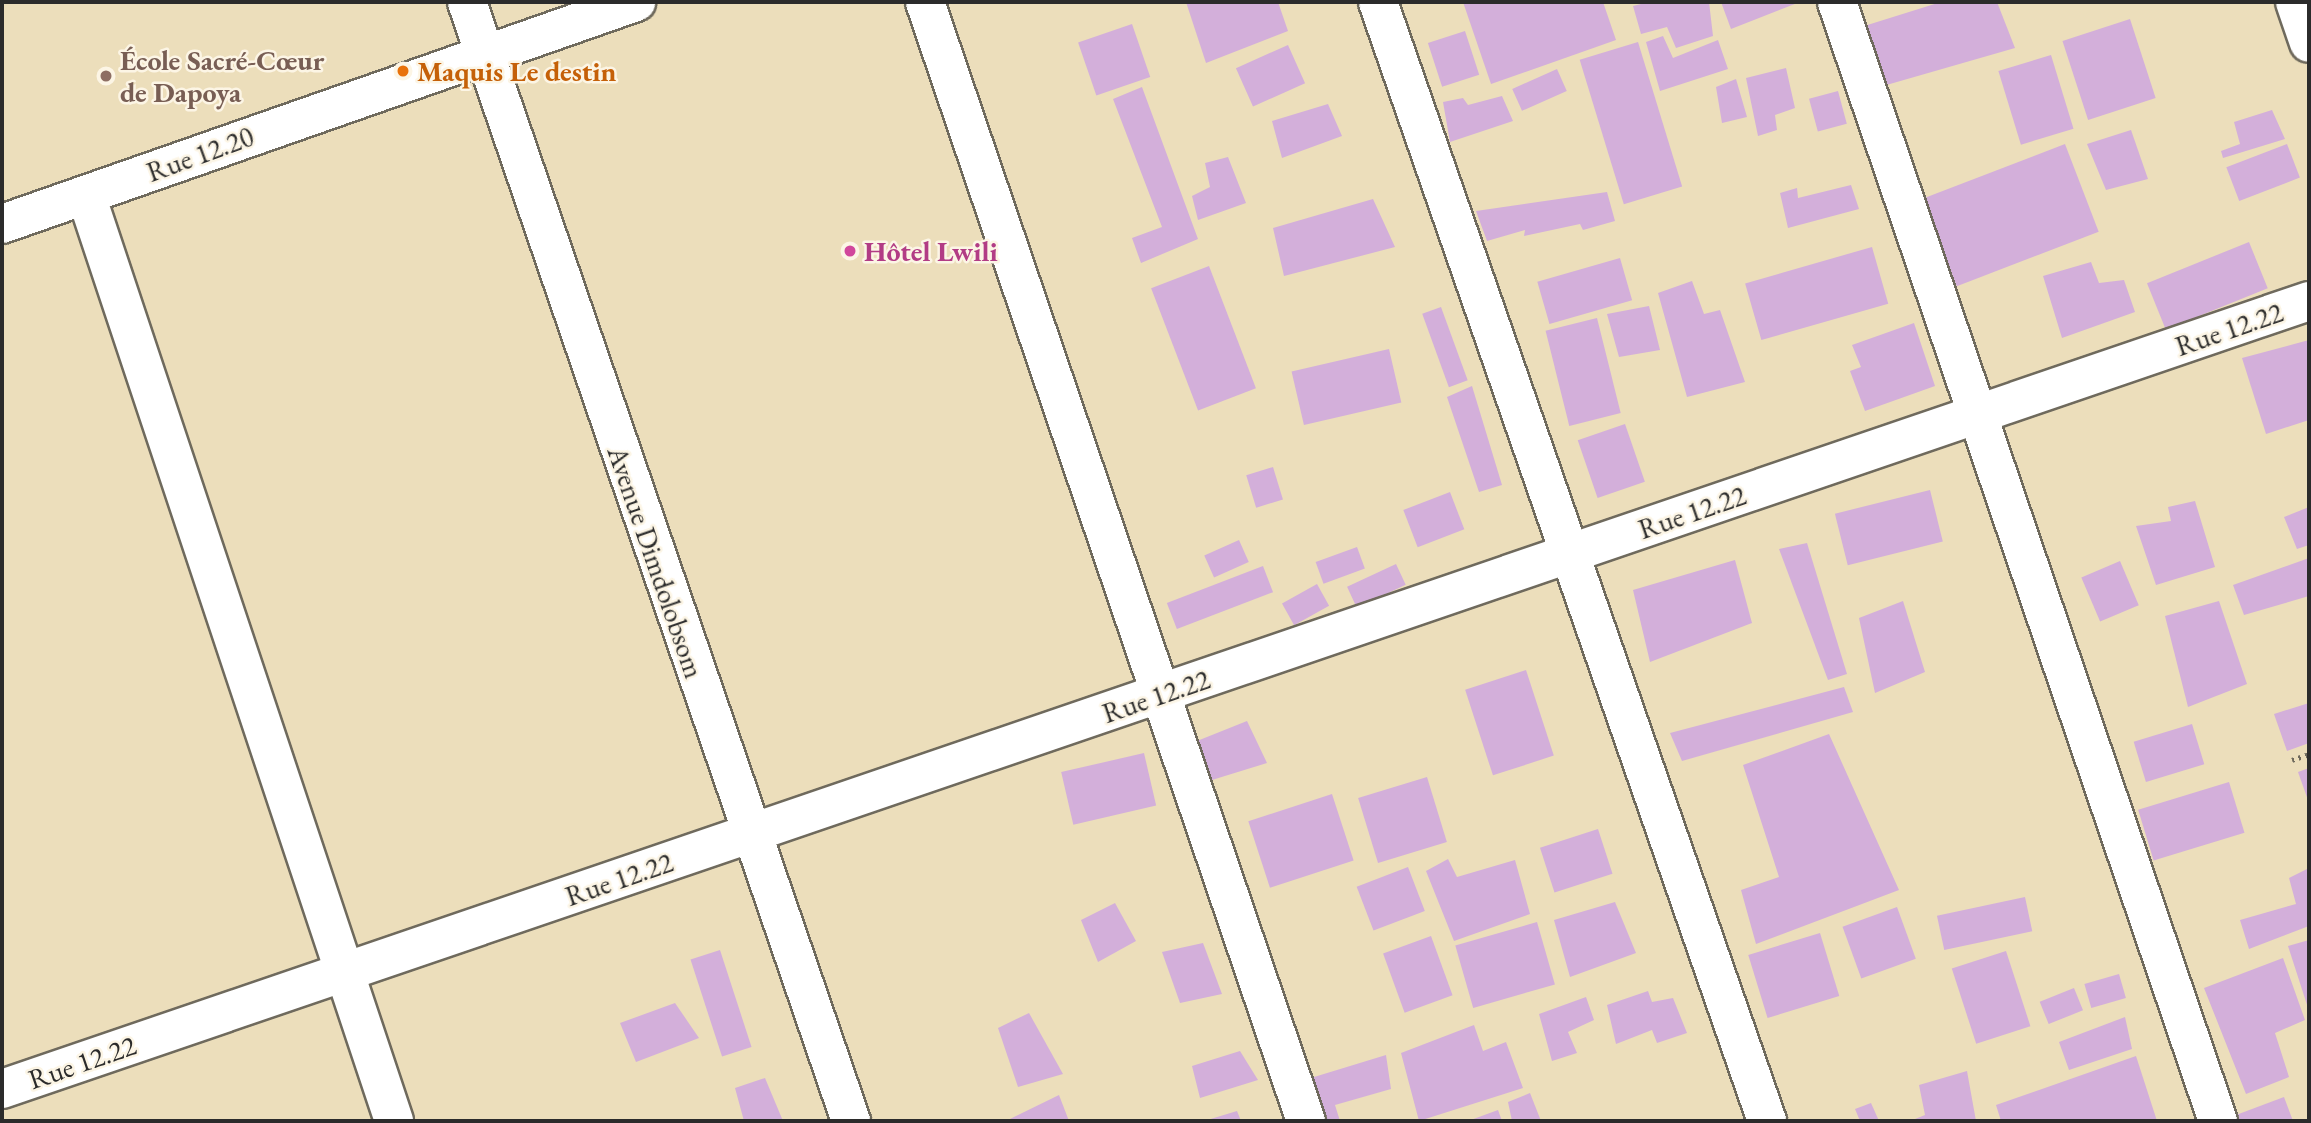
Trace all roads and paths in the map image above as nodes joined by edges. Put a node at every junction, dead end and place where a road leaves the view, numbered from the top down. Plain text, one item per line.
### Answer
1 (467, 2) edge
2 (636, 2) edge
3 (925, 2) edge
4 (1378, 2) edge
5 (1837, 2) edge
6 (2295, 2) edge
7 (2309, 43) edge
8 (483, 53) junction
9 (86, 195) junction
10 (2, 224) edge
11 (2309, 301) edge
12 (1979, 414) junction
13 (1571, 554) junction
14 (1158, 695) junction
15 (2309, 754) edge
16 (2292, 760) dead end
17 (749, 834) junction
18 (343, 973) junction
19 (2, 1089) edge
20 (394, 1121) edge
21 (851, 1121) edge
22 (1306, 1121) edge
23 (1767, 1121) edge
24 (2218, 1121) edge

1 - 8 street, Avenue Dimdolobsom
2 - 8 street, Rue 12.20
3 - 14 street
4 - 13 street
5 - 12 street
6 - 7 street
8 - 9 street, Rue 12.20
8 - 17 street, Avenue Dimdolobsom
9 - 10 street, Rue 12.20
9 - 18 street
11 - 12 street, Rue 12.22
12 - 13 street, Rue 12.22
12 - 24 street
13 - 14 street, Rue 12.22
13 - 23 street
14 - 17 street, Rue 12.22
14 - 22 street
15 - 16 path
17 - 18 street, Rue 12.22
17 - 21 street, Avenue Dimdolobsom
18 - 19 street, Rue 12.22
18 - 20 street

